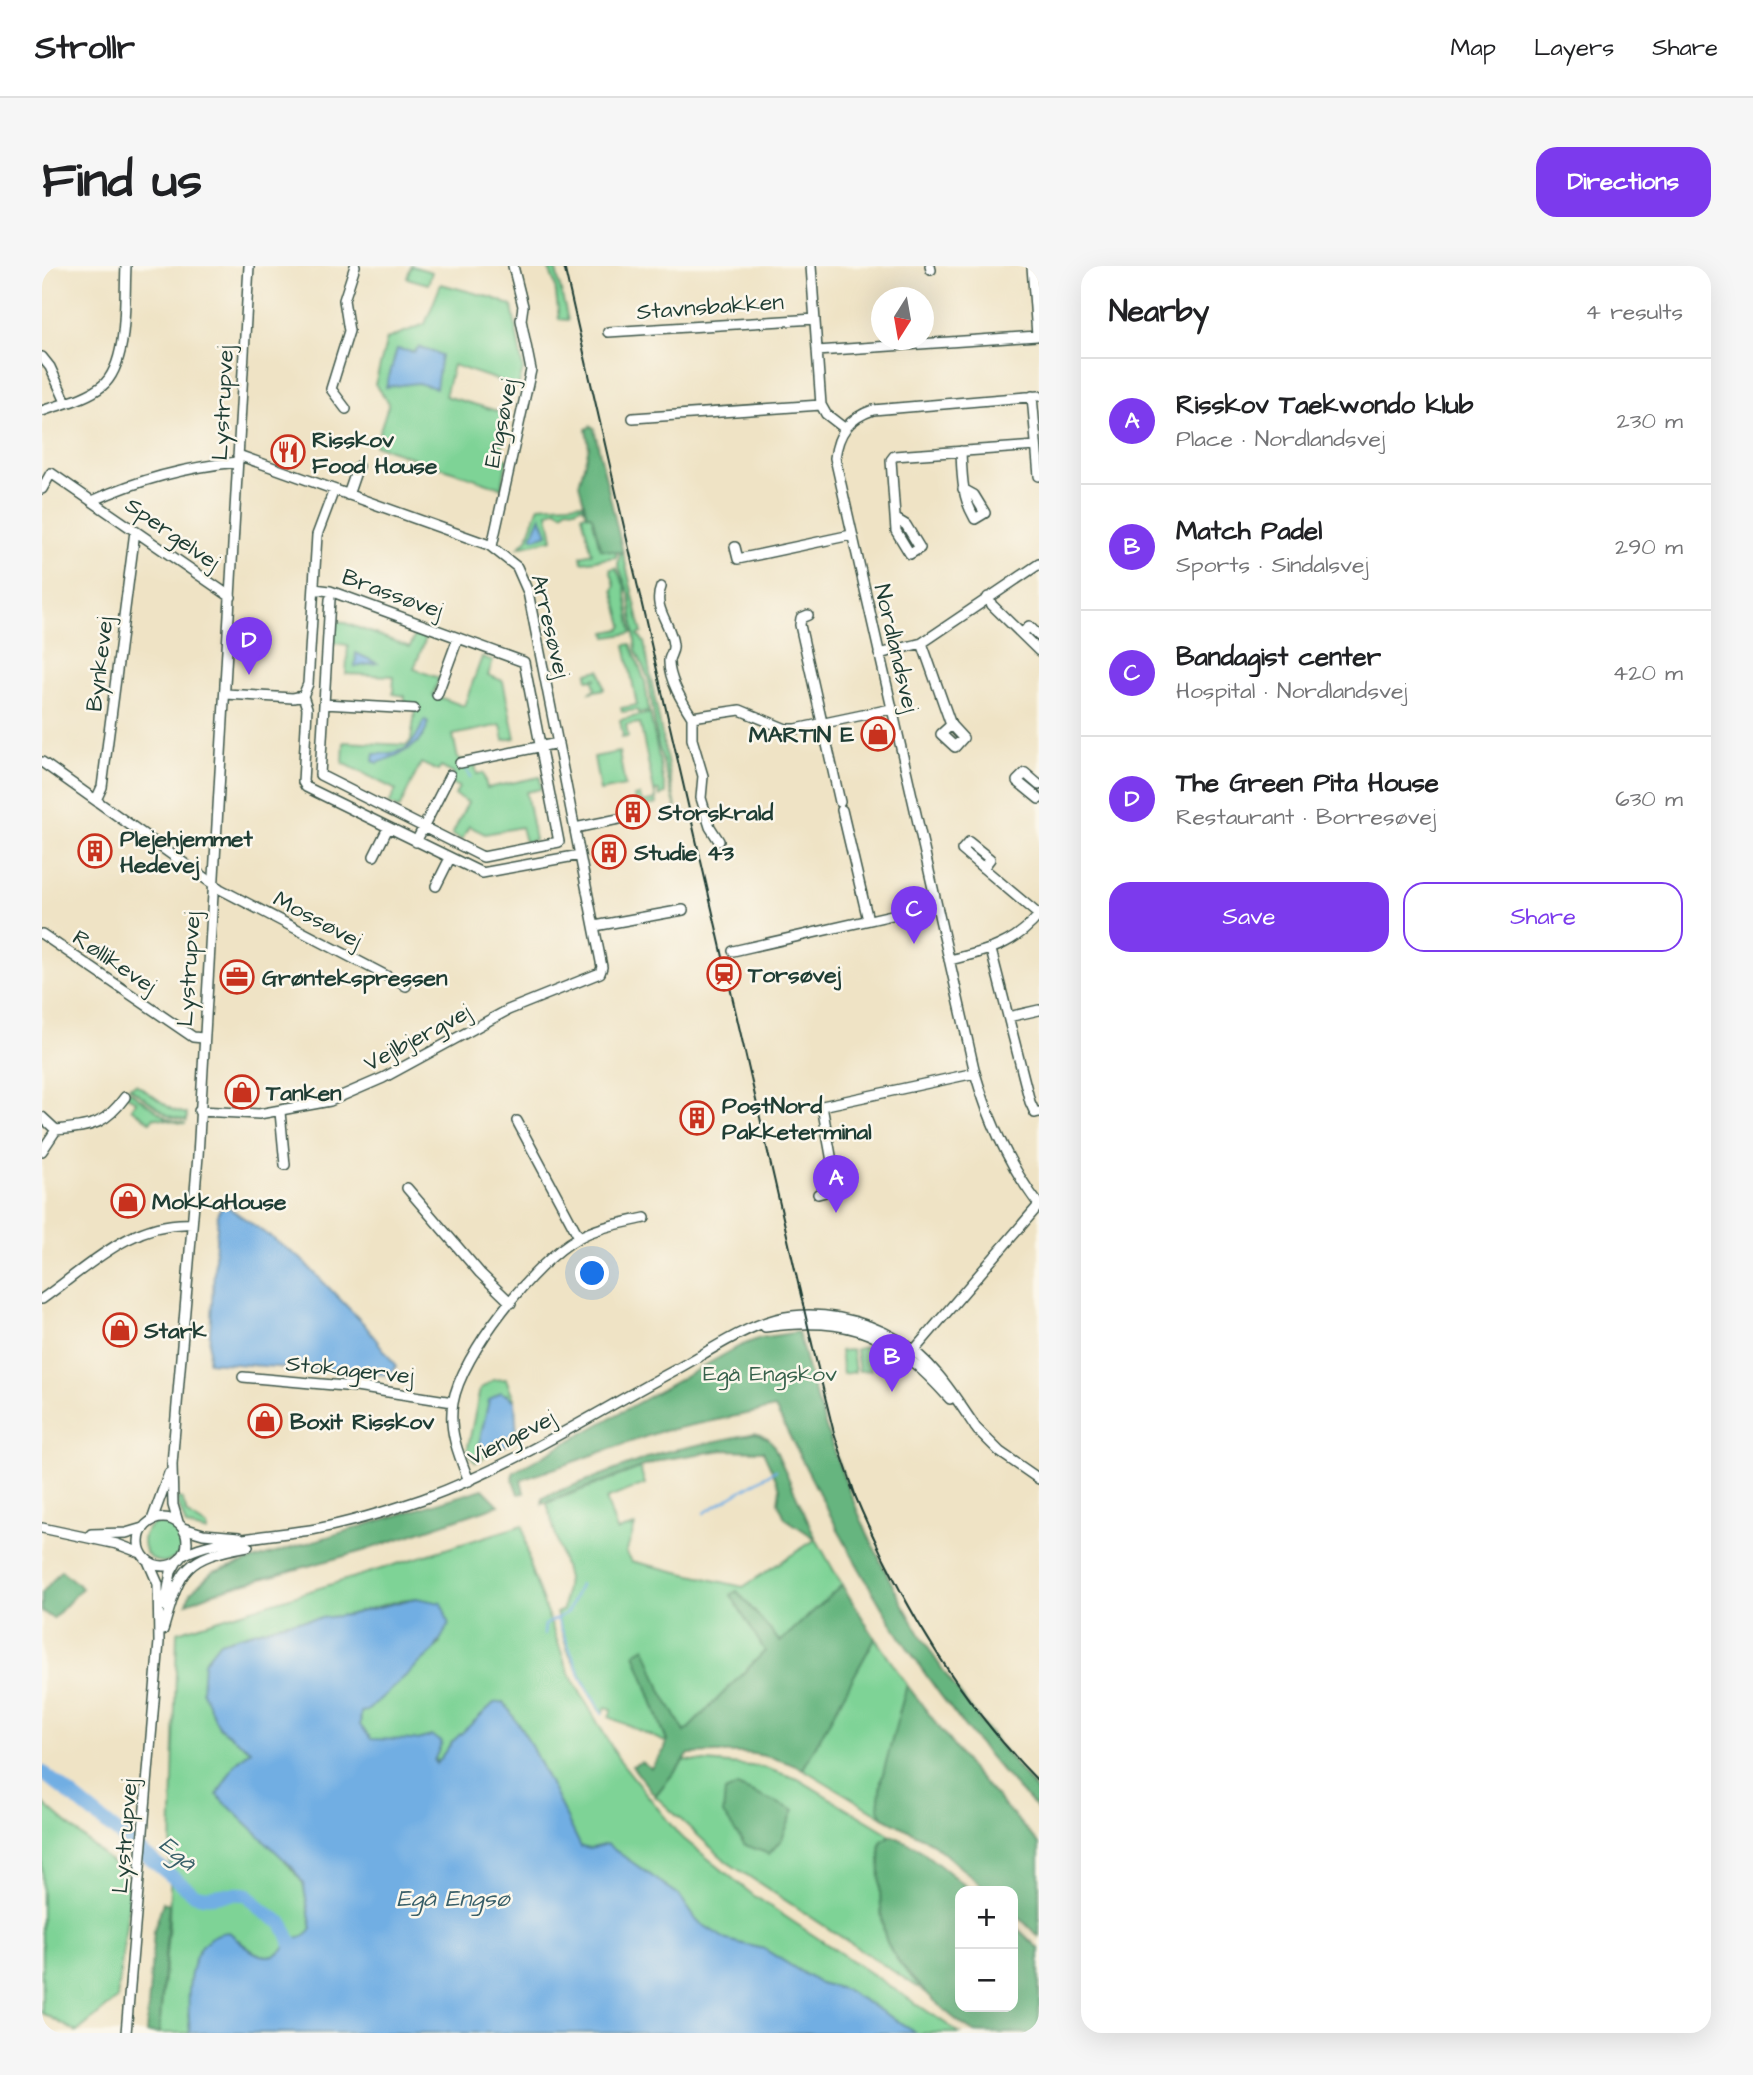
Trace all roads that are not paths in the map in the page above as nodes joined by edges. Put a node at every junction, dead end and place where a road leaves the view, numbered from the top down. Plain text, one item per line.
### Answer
1 (126, 266) edge
2 (249, 266) edge
3 (355, 266) edge
4 (513, 266) edge
5 (811, 266) edge
6 (1032, 266) edge
7 (815, 318) junction
8 (608, 332) dead end
9 (817, 351) junction
10 (42, 358) edge
11 (1036, 396) edge
12 (66, 402) junction
13 (821, 405) junction
14 (346, 409) dead end
15 (42, 411) edge
16 (633, 418) dead end
17 (844, 428) junction
18 (1036, 446) junction
19 (961, 452) junction
20 (238, 458) junction
21 (1038, 464) edge
22 (358, 466) dead end
23 (1039, 476) edge
24 (42, 489) edge
25 (334, 489) junction
26 (963, 489) dead end
27 (348, 495) junction
28 (92, 501) junction
29 (896, 520) dead end
30 (135, 531) junction
31 (851, 535) junction
32 (492, 546) junction
33 (735, 547) dead end
34 (1039, 564) edge
35 (661, 587) dead end
36 (314, 589) junction
37 (231, 597) junction
38 (988, 597) junction
39 (330, 599) dead end
40 (808, 615) dead end
41 (1022, 634) junction
42 (1039, 636) edge
43 (458, 638) junction
44 (922, 643) junction
45 (310, 647) junction
46 (327, 648) junction
47 (1039, 651) edge
48 (878, 654) junction
49 (226, 694) junction
50 (437, 695) dead end
51 (303, 696) junction
52 (324, 704) junction
53 (414, 709) dead end
54 (891, 709) junction
55 (692, 717) junction
56 (821, 723) junction
57 (950, 725) dead end
58 (305, 743) junction
59 (558, 743) junction
60 (322, 744) junction
61 (541, 747) junction
62 (42, 762) edge
63 (460, 763) dead end
64 (450, 775) dead end
65 (1039, 785) edge
66 (837, 788) junction
67 (826, 791) dead end
68 (96, 800) junction
69 (1039, 800) edge
70 (634, 823) dead end
71 (858, 825) dead end
72 (423, 827) junction
73 (846, 827) junction
74 (388, 828) junction
75 (575, 828) junction
76 (719, 841) dead end
77 (416, 842) junction
78 (521, 849) junction
79 (580, 855) junction
80 (374, 856) dead end
81 (450, 858) junction
82 (524, 866) junction
83 (983, 868) dead end
84 (213, 884) junction
85 (436, 886) dead end
86 (936, 905) junction
87 (683, 910) dead end
88 (1039, 915) edge
89 (868, 920) junction
90 (595, 926) junction
91 (42, 934) edge
92 (991, 950) junction
93 (733, 951) dead end
94 (948, 960) junction
95 (406, 986) dead end
96 (1039, 1010) edge
97 (1008, 1017) junction
98 (203, 1038) junction
99 (975, 1073) junction
100 (125, 1097) dead end
101 (1034, 1101) edge
102 (199, 1111) junction
103 (279, 1112) junction
104 (1039, 1112) edge
105 (42, 1116) edge
106 (517, 1121) dead end
107 (57, 1130) junction
108 (42, 1151) edge
109 (285, 1165) dead end
110 (407, 1188) dead end
111 (818, 1194) dead end
112 (1039, 1205) edge
113 (645, 1218) dead end
114 (192, 1224) junction
115 (579, 1237) junction
116 (42, 1299) edge
117 (511, 1303) junction
118 (911, 1354) junction
119 (243, 1377) dead end
120 (453, 1402) junction
121 (172, 1464) junction
122 (1039, 1479) edge
123 (469, 1481) junction
124 (152, 1520) junction
125 (181, 1525) junction
126 (144, 1527) junction
127 (42, 1528) edge
128 (317, 1529) junction
129 (76, 1534) junction
130 (269, 1536) junction
131 (145, 1557) junction
132 (180, 1559) junction
133 (162, 1631) junction
134 (159, 1642) junction
135 (126, 2033) edge

1 - 12 street
2 - 20 street, Lystrupvej
3 - 14 street
4 - 32 street, Engsøvej
5 - 7 street
6 - 9 street
7 - 8 street, Stavnsbakken
7 - 9 street
9 - 13 street
10 - 12 street
11 - 17 street
11 - 18 street
12 - 15 street
13 - 16 street
13 - 17 street
17 - 31 street, Nordlandsvej
18 - 19 street
18 - 21 street
19 - 26 street
19 - 29 street
20 - 25 street, Arresøvej
20 - 28 street
20 - 37 street, Lystrupvej
21 - 23 street
22 - 27 street
24 - 28 street, Spergelvej
25 - 27 street, Arresøvej
25 - 36 street, Brassøvej
27 - 32 street, Arresøvej
28 - 30 street, Spergelvej
30 - 37 street, Spergelvej
30 - 68 street, Bynkevej
31 - 33 street
31 - 48 street, Nordlandsvej
32 - 59 street, Arresøvej
34 - 38 street
35 - 55 street
36 - 43 street, Brassøvej
36 - 45 street, Brassøvej
37 - 49 street, Lystrupvej
38 - 41 street
38 - 44 street
39 - 46 street, Brassøvej
40 - 56 street
41 - 42 street
41 - 47 street
43 - 50 street, Brassøvej
43 - 61 street, Brassøvej
44 - 48 street
44 - 57 street
45 - 46 street
45 - 51 street, Brassøvej
46 - 52 street, Brassøvej
48 - 54 street, Nordlandsvej
49 - 51 street
49 - 84 street, Lystrupvej
51 - 58 street, Brassøvej
52 - 53 street
52 - 60 street, Brassøvej
54 - 56 street
54 - 86 street, Nordlandsvej
55 - 56 street
55 - 76 street
56 - 66 street
58 - 60 street
58 - 74 street, Brassøvej
59 - 61 street
59 - 75 street, Arresøvej
60 - 72 street, Brassøvej
61 - 63 street
61 - 78 street
62 - 68 street, Mossøvej
64 - 72 street
65 - 69 street
66 - 67 street
66 - 73 street
68 - 84 street, Mossøvej
70 - 75 street
71 - 73 street
72 - 77 street
72 - 78 street
73 - 89 street
74 - 77 street
74 - 80 street
75 - 79 street, Arresøvej
77 - 81 street
78 - 82 street
79 - 82 street
79 - 90 street, Arresøvej
81 - 82 street
81 - 85 street
83 - 88 street
84 - 95 street, Mossøvej
84 - 98 street, Lystrupvej
86 - 89 street
86 - 94 street, Nordlandsvej
87 - 90 street
88 - 92 street
89 - 93 street
90 - 103 street, Vejlbjergvej
91 - 98 street, Røllikevej
92 - 94 street
92 - 97 street
94 - 99 street, Nordlandsvej
96 - 97 street
97 - 101 street
98 - 102 street, Lystrupvej
99 - 111 street
99 - 112 street, Nordlandsvej
100 - 107 street
101 - 104 street
102 - 103 street, Vejlbjergvej
102 - 114 street, Lystrupvej
103 - 109 street
105 - 107 street
106 - 115 street
107 - 108 street
110 - 117 street
112 - 118 street
113 - 115 street
114 - 116 street
114 - 121 street, Lystrupvej
115 - 117 street
117 - 120 street
118 - 122 street, Viengevej
118 - 123 street, Viengevej
119 - 120 street, Stokagervej
120 - 123 street
121 - 124 street, Lystrupvej
121 - 125 street, Lystrupvej
123 - 128 street, Viengevej
124 - 125 street
124 - 126 street
125 - 130 street, Viengevej
125 - 132 street
126 - 129 street
126 - 131 street
127 - 129 street
128 - 130 street, Viengevej
128 - 133 street
129 - 131 street
130 - 132 street, Viengevej
131 - 132 street
131 - 134 street, Lystrupvej
132 - 133 street, Lystrupvej
133 - 134 street, Lystrupvej
134 - 135 street, Lystrupvej

